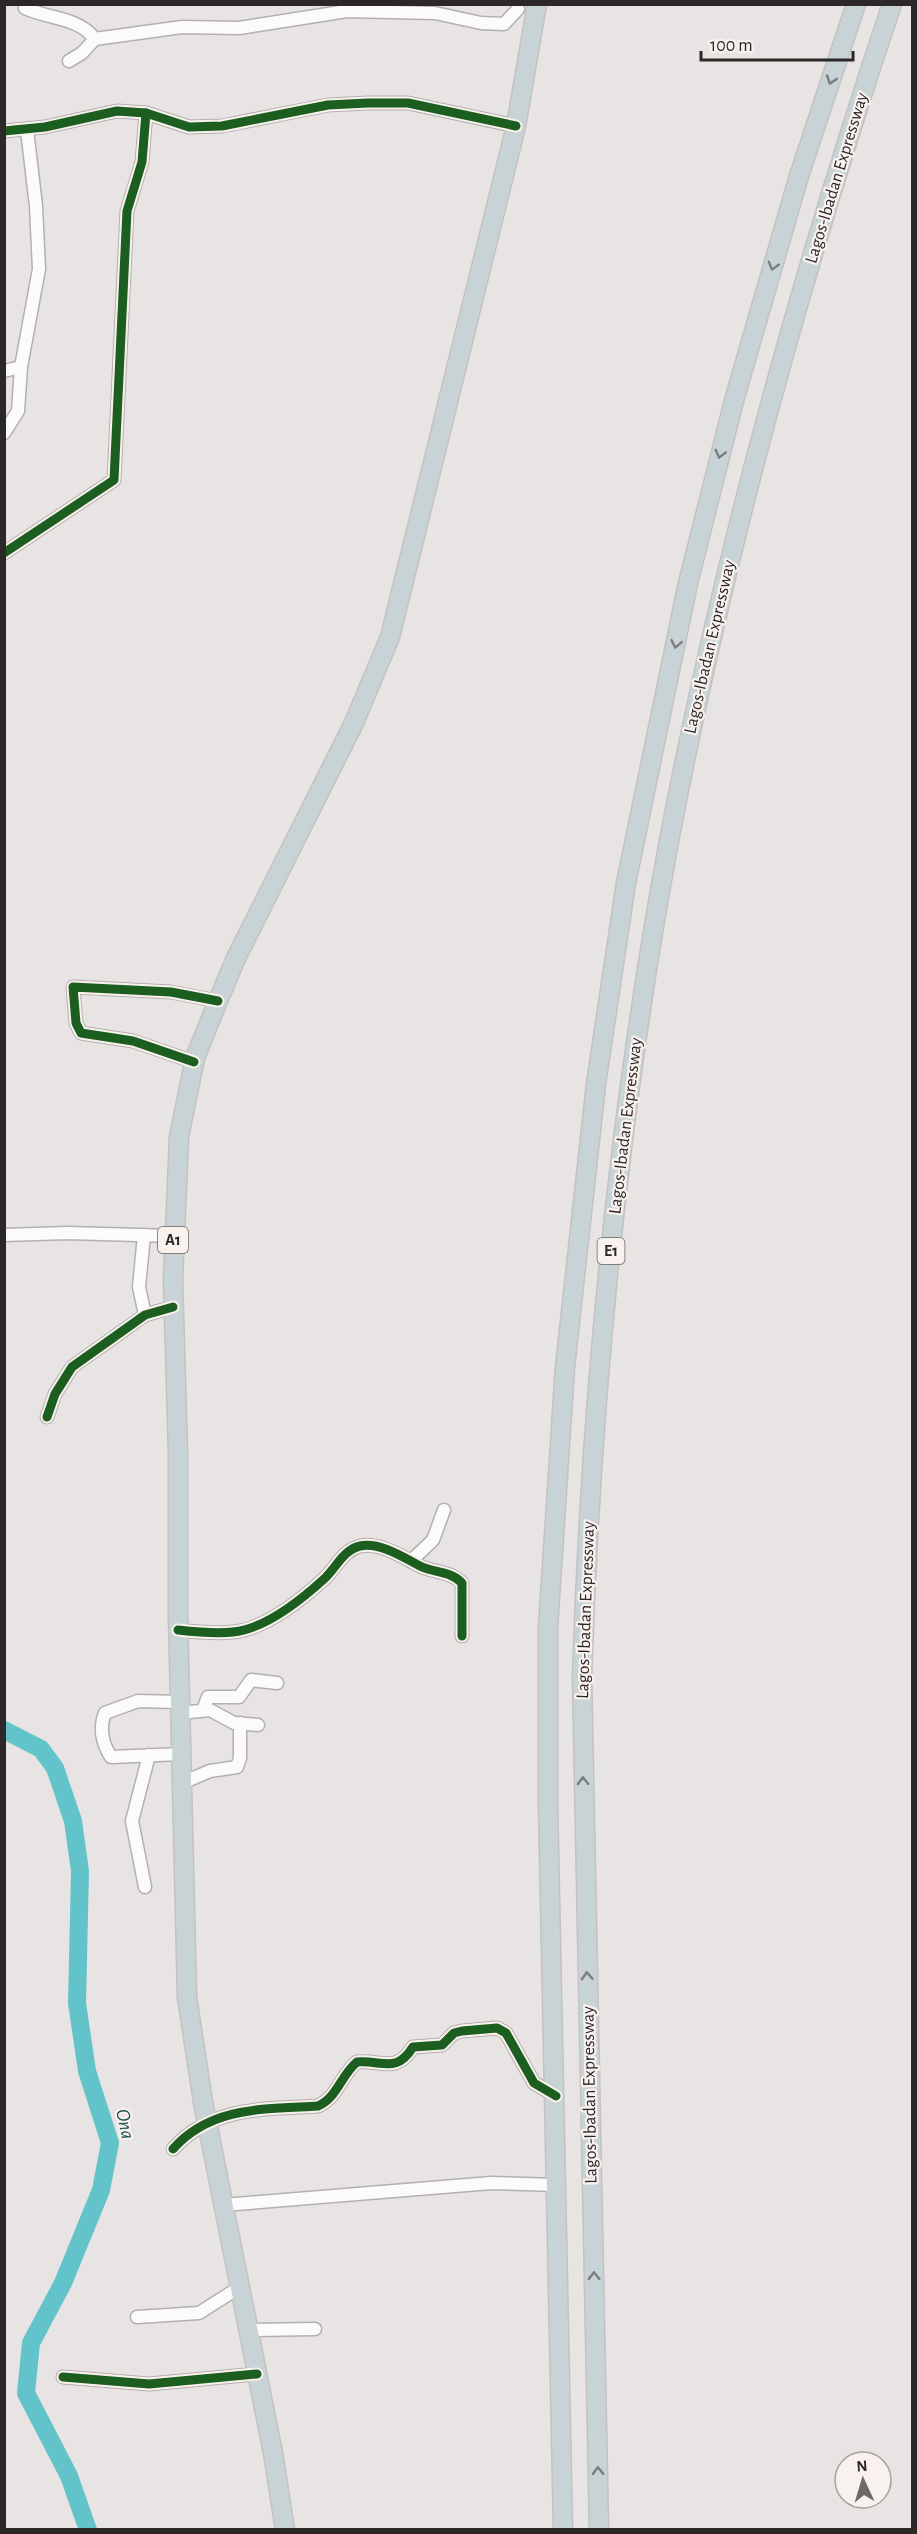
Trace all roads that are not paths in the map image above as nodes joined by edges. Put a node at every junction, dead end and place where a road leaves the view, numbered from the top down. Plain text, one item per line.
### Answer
1 (537, 4) edge
2 (856, 4) edge
3 (892, 4) edge
4 (25, 8) dead end
5 (518, 9) dead end
6 (95, 39) junction
7 (69, 61) dead end
8 (146, 113) junction
9 (516, 126) junction
10 (27, 130) junction
11 (4, 131) edge
12 (21, 367) junction
13 (4, 371) edge
14 (4, 433) edge
15 (4, 553) edge
16 (218, 1001) junction
17 (194, 1062) junction
18 (4, 1235) edge
19 (144, 1235) junction
20 (173, 1236) junction
21 (173, 1307) junction
22 (145, 1315) junction
23 (47, 1417) dead end
24 (444, 1510) dead end
25 (411, 1561) junction
26 (178, 1630) junction
27 (462, 1636) dead end
28 (277, 1683) dead end
29 (180, 1708) junction
30 (203, 1710) junction
31 (240, 1724) junction
32 (258, 1725) dead end
33 (182, 1754) junction
34 (149, 1755) junction
35 (182, 1783) junction
36 (145, 1887) dead end
37 (556, 2096) junction
38 (207, 2122) junction
39 (173, 2149) dead end
40 (557, 2185) junction
41 (224, 2205) junction
42 (240, 2287) junction
43 (137, 2317) dead end
44 (315, 2329) dead end
45 (248, 2330) junction
46 (257, 2374) junction
47 (63, 2378) dead end
48 (285, 2529) edge
49 (564, 2529) edge
50 (599, 2529) edge

1 - 9 highway, A1
2 -> 37 highway, Lagos-Ibadan Expressway / E1
50 -> 3 highway, Lagos-Ibadan Expressway / E1
4 - 6 street
5 - 6 street
6 - 7 street
8 - 9 street
8 - 10 street
8 - 15 street
9 - 16 highway, A1
10 - 11 street
10 - 12 street
12 - 13 street
12 - 14 street
16 - 17 highway, A1
16 - 17 street
17 - 20 highway, A1
18 - 19 street
19 - 20 street
19 - 22 street
20 - 21 highway, A1
21 - 22 street
21 - 26 highway, A1
22 - 23 street
24 - 25 street
25 - 26 street
25 - 27 street
26 - 29 highway, A1
28 - 30 street
29 - 30 street
29 - 33 highway, A1
29 - 34 street
30 - 31 street
31 - 32 street
31 - 35 street
33 - 34 street
33 - 35 highway, A1
34 - 36 street
35 - 38 highway, A1
37 - 38 street
37 - 40 highway, Lagos-Ibadan Expressway / E1
38 - 39 street
38 - 41 highway, A1
40 - 41 street
40 - 49 highway, Lagos-Ibadan Expressway / E1
41 - 42 highway, A1
42 - 43 street
42 - 45 highway, A1
44 - 45 street
45 - 46 highway, A1
46 - 47 street
46 - 48 highway, A1

